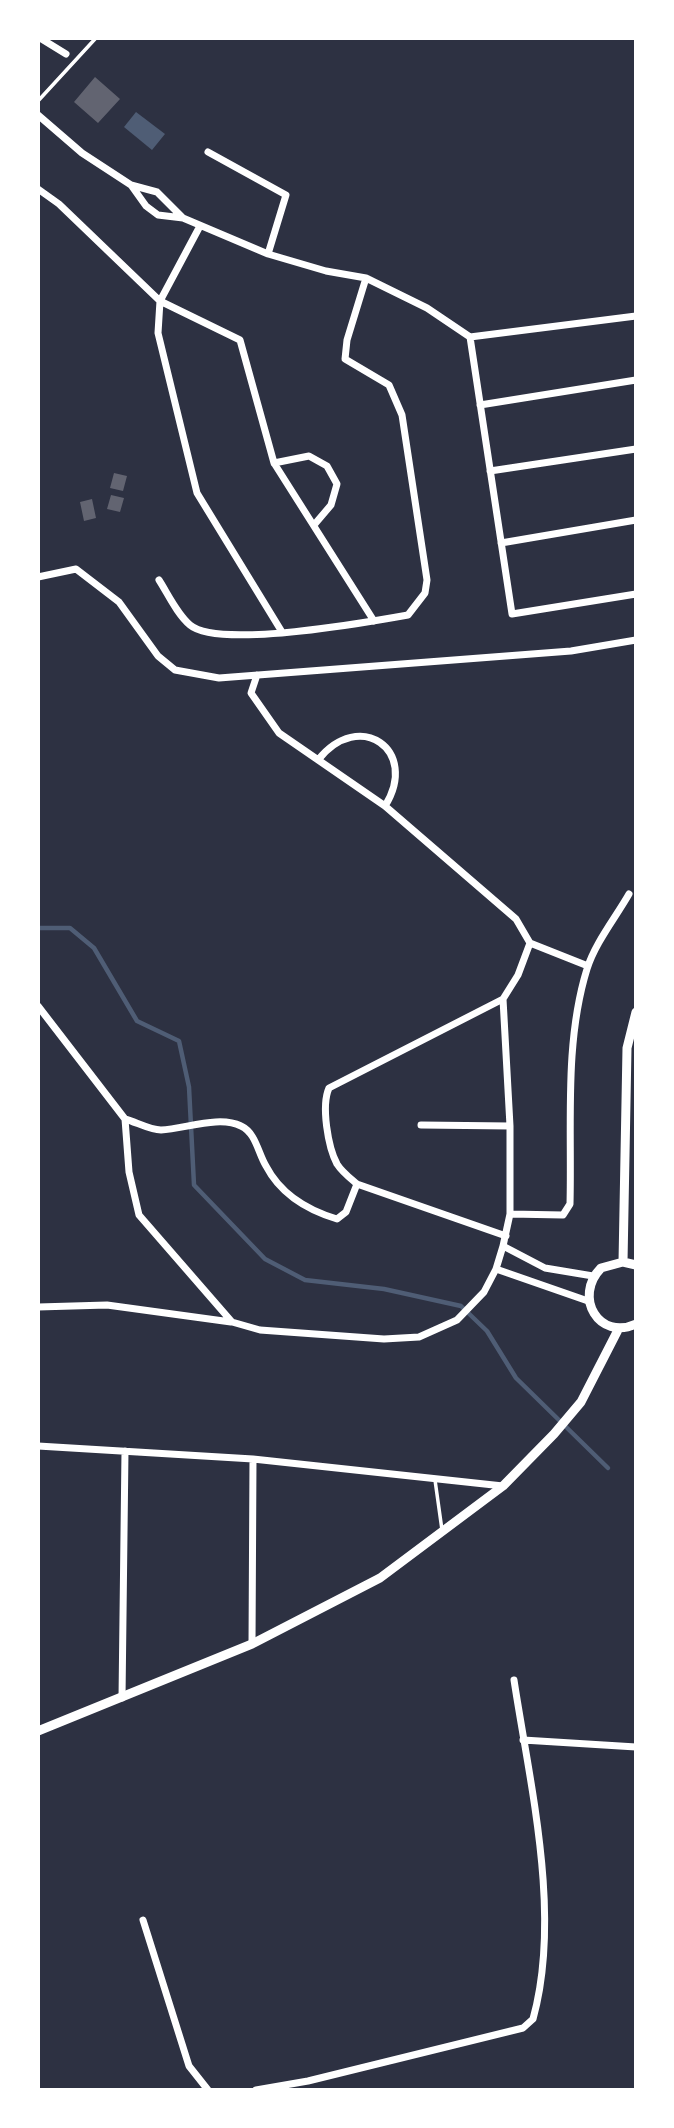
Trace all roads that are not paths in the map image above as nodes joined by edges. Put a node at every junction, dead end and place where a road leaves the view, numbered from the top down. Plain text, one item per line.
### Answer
1 (40, 38) edge
2 (95, 39) edge
3 (66, 54) dead end
4 (38, 101) edge
5 (38, 115) edge
6 (208, 152) dead end
7 (131, 185) junction
8 (38, 189) edge
9 (183, 218) junction
10 (200, 226) junction
11 (268, 254) junction
12 (366, 278) junction
13 (160, 301) junction
14 (635, 316) edge
15 (470, 337) junction
16 (635, 380) edge
17 (480, 405) junction
18 (635, 449) edge
19 (274, 463) junction
20 (490, 471) junction
21 (635, 520) edge
22 (313, 525) junction
23 (501, 543) junction
24 (38, 577) edge
25 (159, 580) dead end
26 (635, 594) edge
27 (374, 621) junction
28 (282, 632) junction
29 (635, 640) edge
30 (257, 675) junction
31 (318, 760) junction
32 (385, 806) junction
33 (632, 892) edge
34 (530, 943) junction
35 (588, 966) junction
36 (503, 999) junction
37 (39, 1008) edge
38 (635, 1012) edge
39 (125, 1119) junction
40 (421, 1125) dead end
41 (510, 1126) junction
42 (357, 1184) junction
43 (510, 1214) junction
44 (506, 1236) junction
45 (503, 1246) junction
46 (623, 1262) junction
47 (635, 1265) edge
48 (496, 1269) junction
49 (593, 1276) junction
50 (588, 1301) junction
51 (38, 1307) edge
52 (232, 1322) junction
53 (635, 1324) edge
54 (619, 1328) junction
55 (38, 1446) edge
56 (125, 1451) junction
57 (253, 1459) junction
58 (435, 1478) junction
59 (503, 1486) junction
60 (442, 1530) junction
61 (252, 1644) junction
62 (514, 1680) dead end
63 (122, 1698) junction
64 (38, 1731) edge
65 (523, 1740) junction
66 (635, 1747) edge
67 (143, 1920) dead end
68 (208, 2090) edge
69 (256, 2090) edge

1 - 3 street
2 - 4 lane
5 - 7 street
6 - 11 street
7 - 9 street
7 - 9 street
8 - 13 street
9 - 10 street
10 - 11 street
10 - 13 street
11 - 12 street
12 - 15 street
12 - 27 street
13 - 19 street
13 - 28 street
14 - 15 street
15 - 17 street
16 - 17 street
17 - 20 street
18 - 20 street
19 - 22 street
19 - 22 street
20 - 23 street
21 - 23 street
22 - 27 street
23 - 26 street
24 - 30 street
25 - 28 street
27 - 28 street
29 - 30 street
30 - 31 street
31 - 32 street
31 - 32 street
32 - 34 street
33 - 35 street
34 - 35 street
34 - 36 street
35 - 43 street
36 - 41 street
36 - 42 street
37 - 39 street
38 - 46 street
39 - 42 street
39 - 52 street
40 - 41 street
41 - 43 street
42 - 44 street
43 - 44 street
44 - 45 street
45 - 48 street
45 - 49 street
46 - 47 street
46 - 49 street
48 - 50 street
48 - 52 street
49 - 50 street
50 - 54 street
51 - 52 street
53 - 54 street
54 - 59 street
55 - 56 street
56 - 57 street
56 - 63 street
57 - 58 street
57 - 61 street
58 - 59 street
58 - 60 lane
59 - 60 street
60 - 61 street
61 - 63 street
62 - 65 street
63 - 64 street
65 - 66 street
65 - 69 street
67 - 68 street

